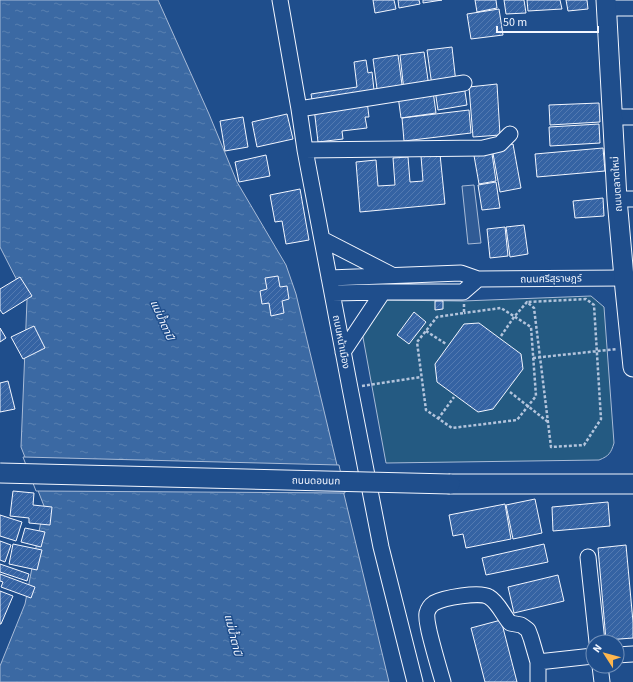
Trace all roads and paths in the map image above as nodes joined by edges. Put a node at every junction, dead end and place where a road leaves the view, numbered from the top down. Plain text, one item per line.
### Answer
1 (280, 0) edge
2 (606, 4) edge
3 (633, 8) edge
4 (464, 83) dead end
5 (299, 109) junction
6 (613, 117) junction
7 (633, 117) edge
8 (510, 134) dead end
9 (305, 150) junction
10 (625, 199) edge
11 (322, 238) junction
12 (393, 276) junction
13 (478, 280) junction
14 (331, 285) junction
15 (627, 285) edge
16 (383, 292) junction
17 (463, 292) junction
18 (527, 302) junction
19 (464, 313) junction
20 (514, 317) junction
21 (426, 331) junction
22 (501, 336) dead end
23 (446, 344) dead end
24 (631, 347) junction
25 (597, 351) junction
26 (343, 352) junction
27 (540, 357) junction
28 (533, 358) junction
29 (633, 367) edge
30 (421, 377) junction
31 (350, 388) junction
32 (510, 392) dead end
33 (454, 397) dead end
34 (528, 406) junction
35 (438, 418) junction
36 (549, 422) junction
37 (0, 473) edge
38 (633, 484) edge
39 (588, 557) dead end
40 (430, 632) junction
41 (596, 634) edge
42 (404, 638) junction
43 (585, 657) edge
44 (538, 662) junction
45 (415, 682) edge
46 (443, 682) edge
47 (538, 682) edge

1 - 5 street, ถนนหน้าเมือง
2 - 3 street
2 - 6 main road, ถนนตลาดใหม่
4 - 5 street
5 - 9 street, ถนนหน้าเมือง
6 - 7 street
6 - 10 main road, ถนนตลาดใหม่
8 - 9 street
9 - 11 street, ถนนหน้าเมือง
10 - 15 main road, ถนนตลาดใหม่
11 - 12 street
11 - 14 street, ถนนหน้าเมือง
12 - 13 street, ถนนศรีสุราษฎร์
12 - 14 street, ถนนศรีสุราษฎร์
13 - 15 street, ถนนศรีสุราษฎร์
13 - 17 street
14 - 16 street
14 - 26 street, ถนนหน้าเมือง
15 - 24 main road, ถนนตลาดใหม่
16 - 17 street
16 - 26 street
17 - 19 path
18 - 20 path
18 - 25 path
18 - 27 path
19 - 20 path
19 - 21 path
20 - 22 path
20 - 28 path
21 - 23 path
21 - 30 path
24 - 25 path
24 - 29 main road, ถนนตลาดใหม่
25 - 27 path
25 - 36 path
26 - 31 street, ถนนหน้าเมือง
27 - 28 path
27 - 36 path
28 - 34 path
30 - 31 path
30 - 35 path
31 - 42 street, ถนนหน้าเมือง
32 - 34 path
33 - 35 path
34 - 35 path
34 - 36 path
37 - 38 main road, ถนนดอนนก, bridge
39 - 41 street
40 - 42 street
40 - 44 street
40 - 46 street
42 - 45 street, ถนนหน้าเมือง
43 - 44 street
44 - 47 street

